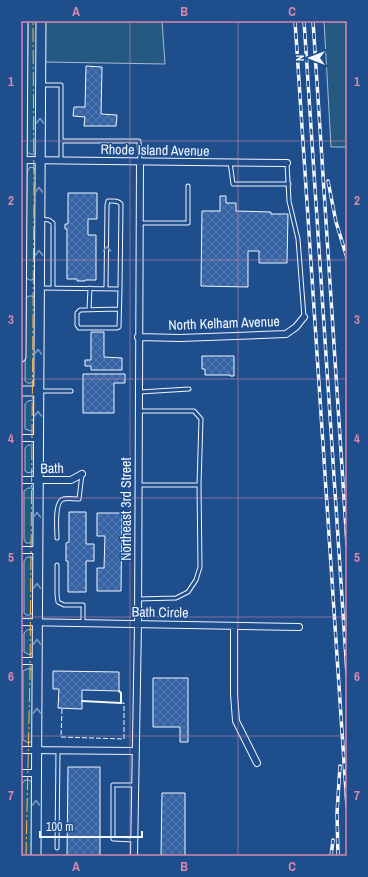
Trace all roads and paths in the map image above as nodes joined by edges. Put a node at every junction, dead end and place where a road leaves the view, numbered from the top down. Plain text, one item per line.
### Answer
1 (23, 21) edge
2 (41, 21) edge
3 (40, 85) junction
4 (61, 141) junction
5 (22, 160) junction
6 (40, 160) junction
7 (61, 161) junction
8 (140, 161) junction
9 (230, 162) junction
10 (287, 163) joint
11 (289, 184) junction
12 (188, 186) dead end
13 (39, 219) junction
14 (139, 224) junction
15 (22, 287) edge
16 (39, 288) junction
17 (52, 288) junction
18 (90, 288) junction
19 (106, 288) junction
20 (120, 288) junction
21 (119, 309) junction
22 (89, 310) junction
23 (304, 317) joint
24 (138, 337) junction
25 (21, 357) edge
26 (190, 389) dead end
27 (21, 391) edge
28 (38, 391) junction
29 (71, 391) dead end
30 (138, 392) junction
31 (138, 411) junction
32 (21, 438) edge
33 (38, 438) junction
34 (82, 474) joint
35 (21, 480) edge
36 (38, 481) junction
37 (138, 485) junction
38 (199, 485) junction
39 (57, 538) dead end
40 (21, 550) edge
41 (37, 550) junction
42 (57, 566) dead end
43 (138, 599) junction
44 (21, 622) edge
45 (37, 622) junction
46 (82, 623) junction
47 (138, 624) junction
48 (234, 626) junction
49 (299, 626) dead end
50 (21, 661) edge
51 (37, 661) junction
52 (21, 750) edge
53 (37, 750) junction
54 (58, 750) junction
55 (136, 751) junction
56 (257, 763) dead end
57 (21, 773) edge
58 (36, 773) junction
59 (135, 785) junction
60 (134, 840) junction
61 (57, 848) dead end
62 (36, 856) edge
63 (134, 856) edge

1 - 5 main road
2 - 3 main road
3 - 4 lane
6 -> 3 main road
4 - 7 lane
4 - 8 lane
5 - 6 street, Rhode Island Avenue
5 - 15 main road
6 - 7 street, Rhode Island Avenue
13 -> 6 main road
7 - 8 street, Rhode Island Avenue
8 - 9 street, Rhode Island Avenue
8 - 14 street, Northeast 3rd Street
9 - 10 street, Rhode Island Avenue
9 - 11 lane
10 - 11 lane
11 - 23 lane
12 - 14 lane
16 -> 13 main road
13 - 17 lane
14 - 24 street, Northeast 3rd Street
15 - 16 main road
15 - 25 main road
16 - 17 lane
28 -> 16 main road
17 - 18 lane
18 - 19 lane
18 - 22 lane
19 - 20 lane
19 -> 20 lane
20 - 21 lane
21 - 22 lane
21 - 22 lane
23 - 24 street, North Kelham Avenue
24 - 30 street, Northeast 3rd Street
26 - 30 lane
27 - 28 main road
28 - 29 lane
33 -> 28 main road
30 - 31 street, Northeast 3rd Street
31 - 37 street, Northeast 3rd Street
31 - 38 lane
32 - 33 street
33 - 36 main road
34 - 36 street, Bath
34 - 39 lane
35 - 36 street, Bath
41 -> 36 main road
37 - 38 lane
37 - 43 street, Northeast 3rd Street
38 - 43 lane
40 - 41 street
45 -> 41 main road
42 - 46 lane
43 - 47 street, Northeast 3rd Street
44 - 45 street, Bath Circle
45 - 46 street, Bath Circle
51 -> 45 main road
46 - 47 street, Bath Circle
47 - 48 street, Bath Circle
47 - 55 street, Northeast 3rd Street
48 - 49 street, Bath Circle
48 - 56 street
50 - 51 street
53 -> 51 main road
52 - 53 street
53 - 54 street
53 - 58 main road
54 - 55 street
54 - 61 lane
55 - 59 street, Northeast 3rd Street
57 - 58 street
62 -> 58 main road
59 - 60 street, Northeast 3rd Street
59 - 60 lane
60 - 63 street, Northeast 3rd Street

